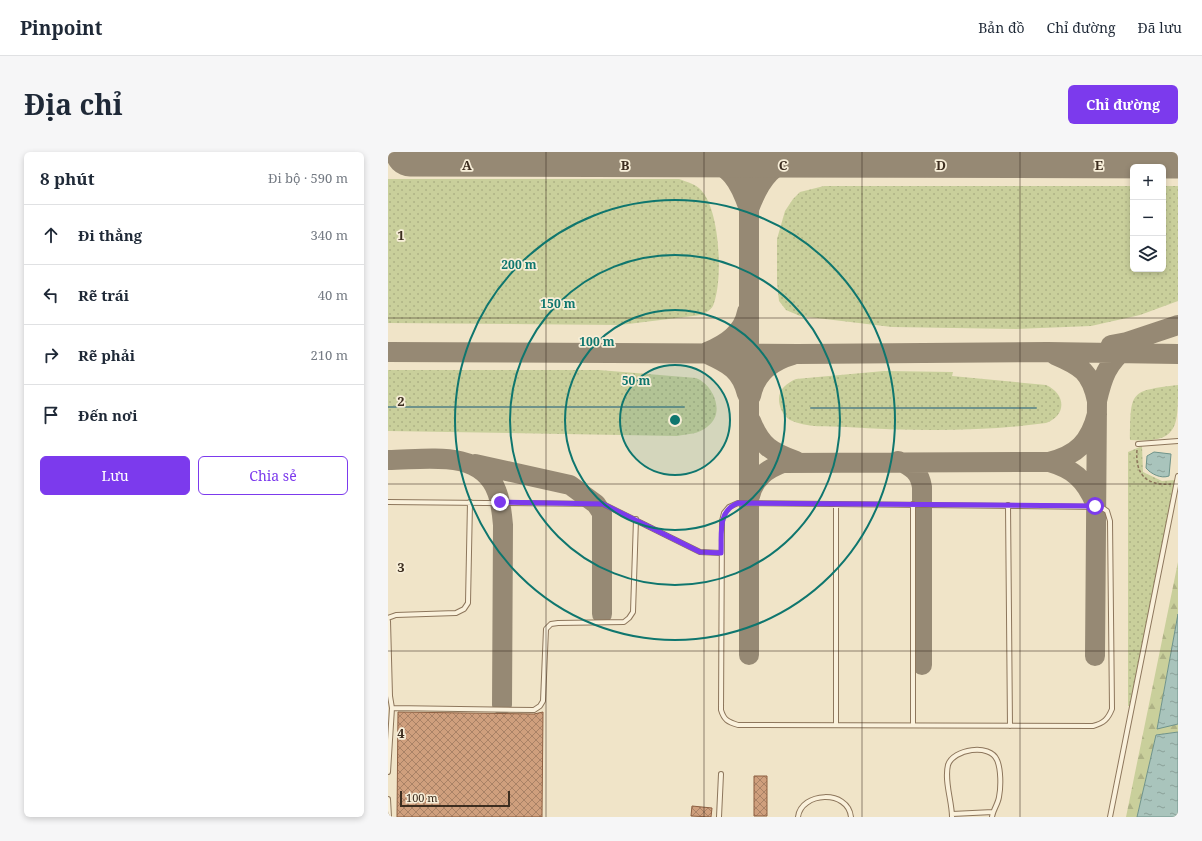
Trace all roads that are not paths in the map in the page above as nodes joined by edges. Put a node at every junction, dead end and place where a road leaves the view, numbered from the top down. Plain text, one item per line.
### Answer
1 (1178, 441) edge
2 (1138, 444) road end
3 (1178, 476) edge
4 (388, 502) edge
5 (470, 502) junction
6 (836, 504) junction
7 (913, 504) junction
8 (1008, 505) junction
9 (636, 519) junction
10 (721, 553) junction
11 (388, 620) edge
12 (392, 708) junction
13 (836, 725) junction
14 (913, 725) junction
15 (1010, 726) junction
16 (388, 772) edge
17 (721, 774) dead end
18 (388, 799) edge
19 (952, 815) edge
20 (992, 815) edge
21 (389, 817) edge
22 (719, 817) edge
23 (798, 817) edge
24 (851, 817) edge
25 (1110, 817) edge

1 - 2 lane
3 - 25 lane
4 - 5 lane
5 - 9 lane
5 - 11 lane
6 - 7 lane
6 - 10 lane
6 - 13 lane
7 - 8 lane
7 - 14 lane
8 - 15 lane
8 - 15 lane
9 - 10 lane
9 - 12 lane
10 - 13 lane
11 - 12 lane
12 - 16 lane
13 - 14 lane
14 - 15 lane
17 - 22 lane
18 - 21 lane
19 - 20 lane
19 - 20 lane
23 - 24 lane

